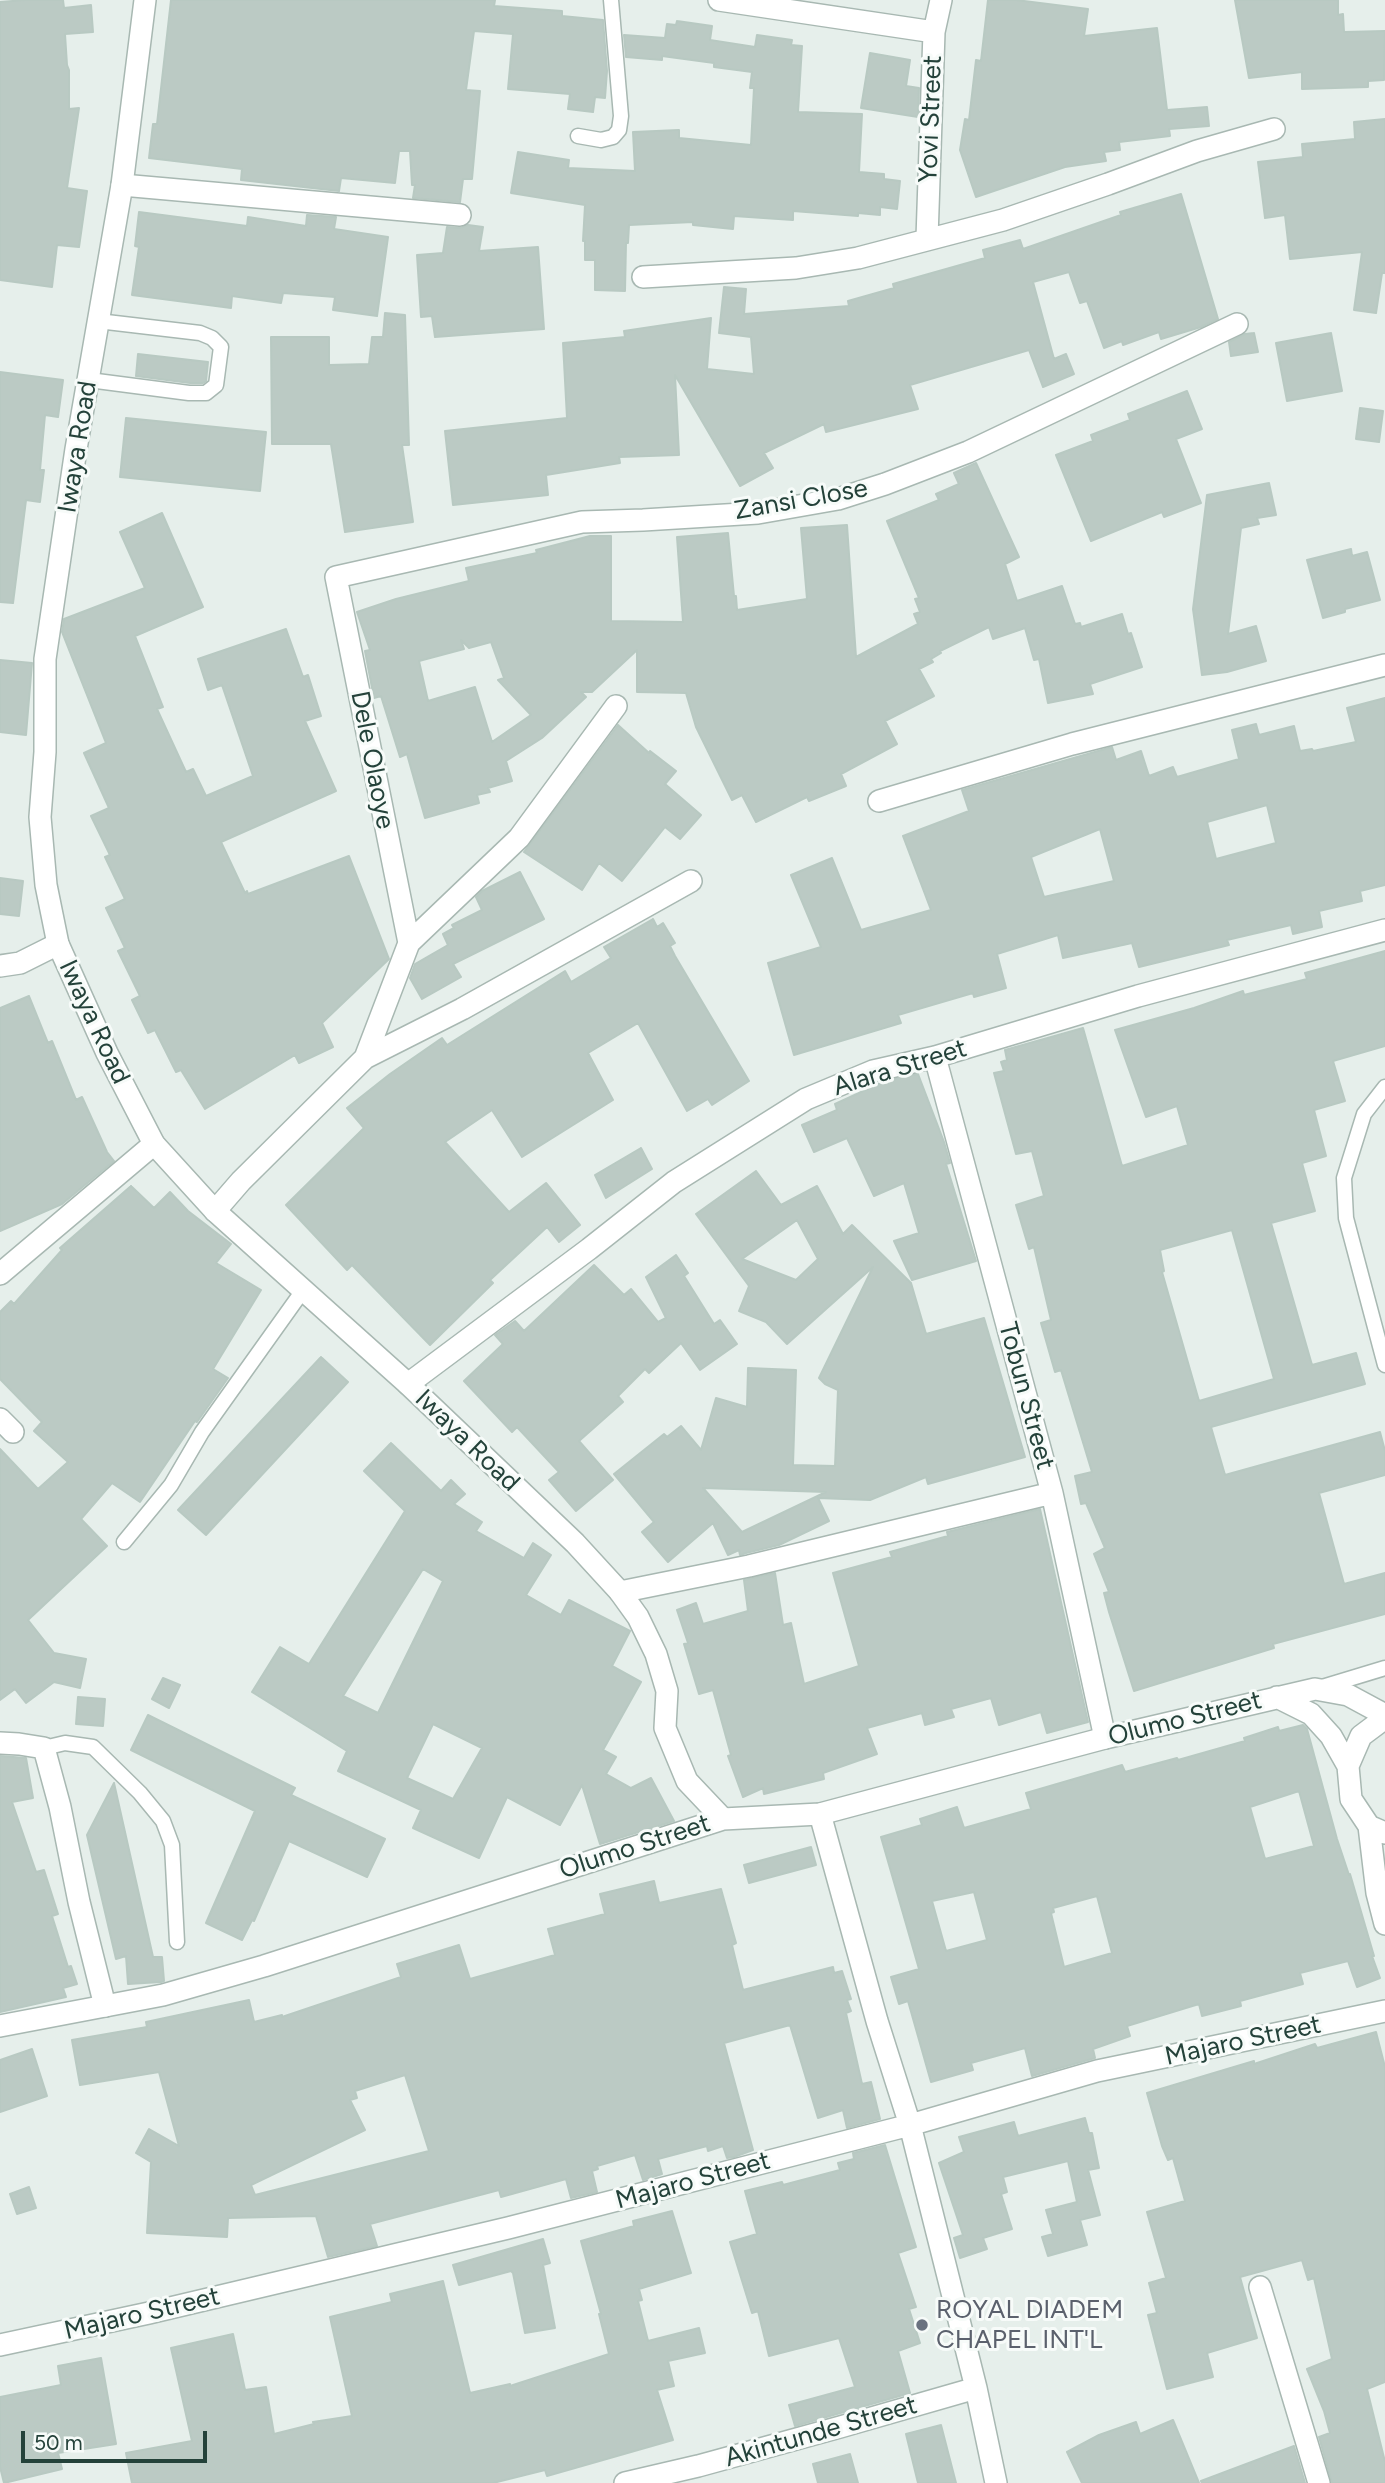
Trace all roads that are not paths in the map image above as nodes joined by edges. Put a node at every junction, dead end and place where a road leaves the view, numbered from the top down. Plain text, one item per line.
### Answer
1 (145, 0) edge
2 (611, 0) edge
3 (719, 0) edge
4 (940, 0) edge
5 (934, 32) junction
6 (1274, 130) dead end
7 (578, 136) dead end
8 (122, 185) junction
9 (460, 215) dead end
10 (926, 238) junction
11 (643, 277) dead end
12 (97, 321) junction
13 (1237, 324) dead end
14 (89, 380) junction
15 (336, 576) joint
16 (1385, 665) edge
17 (616, 706) dead end
18 (879, 801) dead end
19 (691, 881) dead end
20 (1385, 930) edge
21 (409, 943) junction
22 (58, 944) junction
23 (0, 967) edge
24 (935, 1056) junction
25 (365, 1058) junction
26 (1385, 1087) edge
27 (154, 1144) junction
28 (215, 1211) junction
29 (0, 1274) edge
30 (304, 1289) junction
31 (1385, 1365) edge
32 (408, 1384) junction
33 (1052, 1493) junction
34 (124, 1542) dead end
35 (620, 1592) junction
36 (1385, 1668) edge
37 (1315, 1689) junction
38 (1277, 1697) junction
39 (1385, 1716) edge
40 (1105, 1738) junction
41 (0, 1743) edge
42 (44, 1748) junction
43 (1348, 1766) junction
44 (820, 1814) junction
45 (723, 1819) junction
46 (1377, 1830) edge
47 (1385, 1924) edge
48 (177, 1942) dead end
49 (105, 2006) junction
50 (1385, 2011) edge
51 (0, 2026) edge
52 (910, 2124) junction
53 (1260, 2287) dead end
54 (0, 2345) edge
55 (976, 2388) junction
56 (625, 2483) edge
57 (996, 2483) edge
58 (1320, 2483) edge

1 - 8 street, Iwaya Road
2 - 7 lane
3 - 5 street
4 - 5 street, Yovi Street
5 - 10 street, Yovi Street
6 - 10 street
8 - 9 street
8 - 12 street, Iwaya Road
10 - 11 street
12 - 14 street, Iwaya Road
12 - 14 lane
13 - 15 street, Zansi Close
14 - 22 street, Iwaya Road
15 - 21 street, Dele Olaoye
16 - 18 street
17 - 21 street
19 - 25 street
20 - 24 street, Alara Street
21 - 25 street
22 - 23 street
22 - 27 street, Iwaya Road
24 - 32 street, Alara Street
24 - 33 street, Tobun Street
25 - 28 street
26 - 31 lane
27 - 28 street, Iwaya Road
27 - 29 street
28 - 30 street, Iwaya Road
30 - 32 street, Iwaya Road
30 - 34 lane
32 - 35 street, Iwaya Road
33 - 35 street
33 - 40 street, Tobun Street
35 - 45 street, Iwaya Road
36 - 37 lane
37 - 38 street, Olumo Street
37 - 39 street
38 - 40 street, Olumo Street
38 - 43 street
39 - 43 street
40 - 44 street, Olumo Street
41 - 42 street
42 - 48 lane
42 - 49 street
43 - 46 street
44 - 45 street, Olumo Street
44 - 52 street
45 - 49 street, Olumo Street
46 - 47 street
49 - 51 street, Olumo Street
50 - 52 street, Majaro Street
52 - 54 street, Majaro Street
52 - 55 street
53 - 58 street
55 - 56 street, Akintunde Street
55 - 57 street

